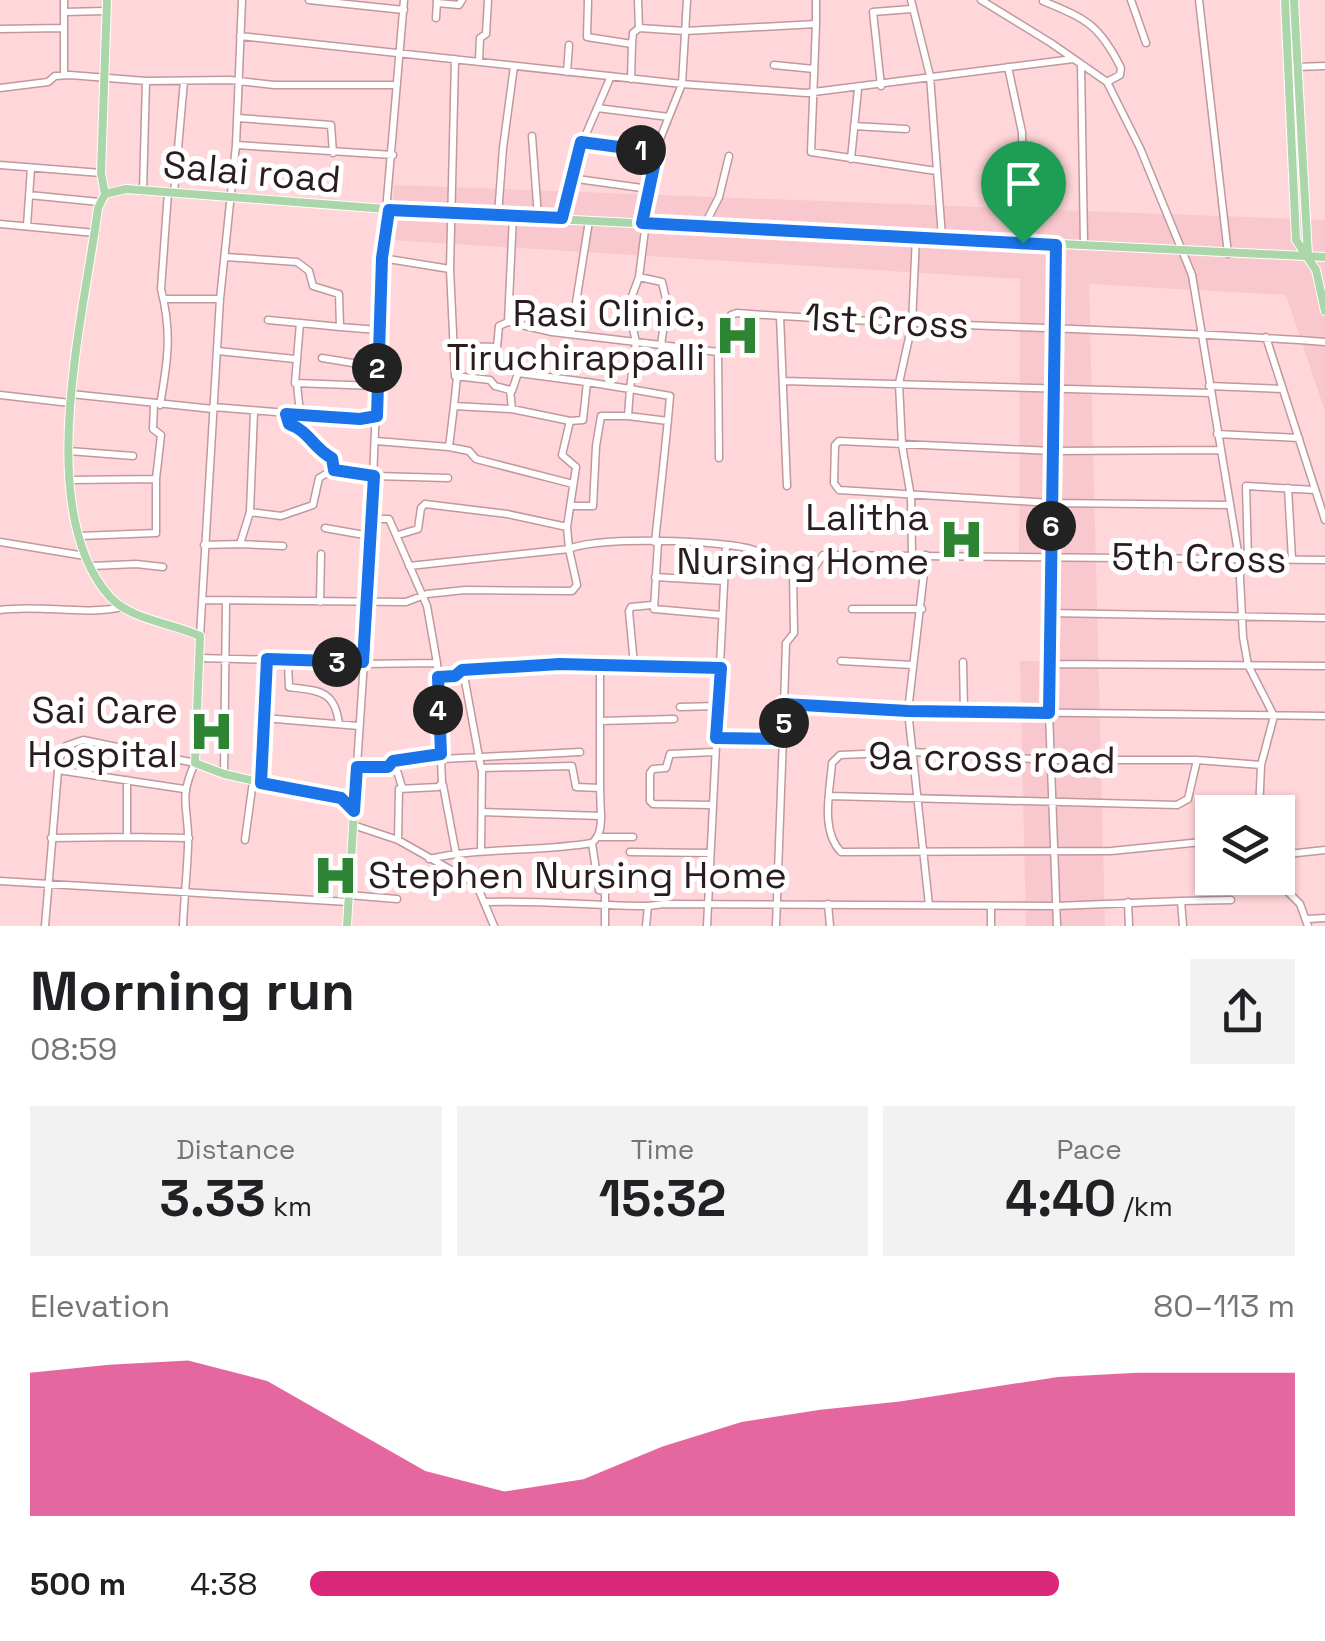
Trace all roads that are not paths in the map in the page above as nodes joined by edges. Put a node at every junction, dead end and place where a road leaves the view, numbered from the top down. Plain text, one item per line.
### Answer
1 (64, 0) edge
2 (108, 0) edge
3 (242, 0) edge
4 (309, 0) edge
5 (404, 0) edge
6 (462, 0) edge
7 (488, 0) edge
8 (588, 0) edge
9 (638, 0) edge
10 (687, 0) edge
11 (816, 0) edge
12 (981, 0) edge
13 (1132, 0) edge
14 (1199, 0) edge
15 (1285, 0) edge
16 (1294, 0) edge
17 (437, 1) edge
18 (1043, 1) edge
19 (911, 4) edge
20 (404, 10) junction
21 (64, 12) junction
22 (106, 12) junction
23 (436, 18) dead end
24 (816, 24) junction
25 (63, 28) junction
26 (638, 28) junction
27 (0, 29) edge
28 (685, 31) junction
29 (240, 36) junction
30 (1146, 43) dead end
31 (632, 44) junction
32 (569, 45) dead end
33 (399, 53) junction
34 (455, 59) junction
35 (479, 62) junction
36 (1077, 62) junction
37 (514, 66) junction
38 (774, 66) dead end
39 (1325, 66) edge
40 (1008, 67) junction
41 (1296, 67) junction
42 (814, 69) junction
43 (568, 72) junction
44 (64, 75) junction
45 (102, 76) junction
46 (611, 76) junction
47 (930, 76) junction
48 (631, 78) junction
49 (146, 80) junction
50 (184, 82) junction
51 (237, 82) junction
52 (1107, 82) junction
53 (682, 84) junction
54 (397, 85) junction
55 (881, 86) junction
56 (0, 88) edge
57 (858, 89) junction
58 (814, 93) junction
59 (597, 108) junction
60 (669, 117) junction
61 (238, 118) junction
62 (854, 126) junction
63 (906, 129) dead end
64 (532, 136) dead end
65 (581, 142) junction
66 (236, 145) junction
67 (657, 152) junction
68 (332, 153) junction
69 (393, 156) junction
70 (729, 156) dead end
71 (851, 159) junction
72 (0, 165) edge
73 (31, 168) junction
74 (936, 172) junction
75 (101, 173) junction
76 (570, 178) junction
77 (649, 189) junction
78 (143, 191) junction
79 (171, 193) junction
80 (30, 195) junction
81 (102, 198) junction
82 (229, 198) junction
83 (389, 210) junction
84 (451, 214) junction
85 (498, 215) junction
86 (513, 216) junction
87 (538, 217) junction
88 (562, 218) junction
89 (589, 221) junction
90 (644, 223) junction
91 (0, 224) edge
92 (28, 226) junction
93 (704, 226) junction
94 (95, 233) junction
95 (916, 236) junction
96 (942, 237) junction
97 (1023, 243) junction
98 (1084, 244) junction
99 (1056, 245) junction
100 (1182, 250) junction
101 (1228, 254) junction
102 (1308, 256) junction
103 (226, 258) junction
104 (382, 258) junction
105 (1325, 258) edge
106 (450, 269) junction
107 (639, 277) junction
108 (166, 298) junction
109 (220, 299) junction
110 (1325, 310) edge
111 (780, 316) junction
112 (268, 320) dead end
113 (508, 322) junction
114 (300, 323) junction
115 (912, 324) junction
116 (340, 327) junction
117 (1054, 327) junction
118 (378, 330) junction
119 (1200, 332) junction
120 (571, 334) junction
121 (1266, 337) junction
122 (636, 342) junction
123 (1325, 342) edge
124 (661, 345) junction
125 (454, 346) junction
126 (218, 351) junction
127 (718, 352) junction
128 (322, 358) dead end
129 (294, 360) junction
130 (377, 367) junction
131 (457, 377) junction
132 (784, 380) junction
133 (586, 382) junction
134 (899, 383) junction
135 (297, 384) junction
136 (376, 386) junction
137 (1283, 388) junction
138 (630, 389) junction
139 (1210, 390) junction
140 (1053, 391) junction
141 (511, 392) junction
142 (0, 395) edge
143 (70, 398) junction
144 (157, 405) junction
145 (454, 406) junction
146 (213, 408) junction
147 (512, 409) junction
148 (254, 412) junction
149 (286, 414) junction
150 (300, 414) junction
151 (377, 416) junction
152 (628, 416) junction
153 (570, 421) junction
154 (668, 421) junction
155 (1217, 434) junction
156 (1299, 438) junction
157 (376, 441) junction
158 (902, 445) junction
159 (448, 447) junction
160 (69, 450) junction
161 (1052, 450) junction
162 (1220, 450) junction
163 (133, 456) dead end
164 (720, 458) dead end
165 (334, 470) junction
166 (374, 476) junction
167 (448, 478) dead end
168 (70, 480) junction
169 (156, 480) junction
170 (574, 484) junction
171 (787, 486) dead end
172 (1288, 488) junction
173 (1315, 490) junction
174 (912, 497) junction
175 (1051, 502) junction
176 (1230, 505) junction
177 (572, 506) junction
178 (250, 512) junction
179 (371, 519) junction
180 (1325, 520) edge
181 (566, 527) junction
182 (326, 528) dead end
183 (79, 536) junction
184 (370, 536) junction
185 (398, 536) junction
186 (0, 542) edge
187 (656, 542) junction
188 (240, 544) junction
189 (204, 545) junction
190 (726, 545) junction
191 (283, 546) dead end
192 (569, 549) junction
193 (321, 554) dead end
194 (912, 554) junction
195 (926, 555) junction
196 (87, 556) junction
197 (1050, 556) junction
198 (1244, 559) junction
199 (1292, 559) junction
200 (1325, 560) edge
201 (92, 566) junction
202 (409, 566) junction
203 (163, 567) dead end
204 (793, 571) junction
205 (655, 577) junction
206 (724, 582) junction
207 (422, 596) junction
208 (203, 600) junction
209 (226, 602) junction
210 (320, 602) junction
211 (368, 602) junction
212 (652, 605) junction
213 (122, 608) junction
214 (852, 609) dead end
215 (0, 610) edge
216 (922, 610) junction
217 (1050, 613) junction
218 (722, 615) junction
219 (1242, 617) junction
220 (1325, 618) edge
221 (200, 636) junction
222 (199, 658) junction
223 (223, 658) junction
224 (267, 659) junction
225 (841, 661) dead end
226 (288, 662) junction
227 (963, 662) dead end
228 (363, 663) junction
229 (437, 663) junction
230 (600, 664) junction
231 (1050, 664) junction
232 (634, 665) junction
233 (912, 665) junction
234 (1248, 665) junction
235 (1325, 666) edge
236 (721, 668) junction
237 (462, 670) junction
238 (438, 677) junction
239 (784, 704) junction
240 (680, 706) dead end
241 (718, 706) junction
242 (908, 711) junction
243 (964, 712) junction
244 (1049, 713) junction
245 (1274, 716) junction
246 (1325, 716) edge
247 (264, 718) junction
248 (674, 719) dead end
249 (600, 721) junction
250 (339, 724) junction
251 (359, 726) junction
252 (783, 737) junction
253 (716, 738) junction
254 (580, 752) dead end
255 (714, 752) junction
256 (912, 752) junction
257 (441, 757) junction
258 (477, 757) junction
259 (1051, 760) junction
260 (1197, 760) junction
261 (394, 761) junction
262 (195, 763) junction
263 (1261, 765) junction
264 (357, 767) junction
265 (482, 769) junction
266 (58, 770) junction
267 (224, 774) junction
268 (127, 780) junction
269 (257, 782) junction
270 (442, 784) junction
271 (402, 787) junction
272 (600, 788) junction
273 (184, 789) junction
274 (1260, 795) edge
275 (830, 796) junction
276 (917, 798) junction
277 (1052, 802) junction
278 (712, 805) junction
279 (354, 811) junction
280 (482, 812) junction
281 (601, 816) junction
282 (353, 825) junction
283 (127, 837) junction
284 (633, 837) dead end
285 (51, 838) junction
286 (188, 838) junction
287 (245, 840) dead end
288 (398, 840) junction
289 (595, 840) junction
290 (1195, 843) edge
291 (481, 850) junction
292 (1054, 850) junction
293 (1325, 850) edge
294 (630, 852) dead end
295 (923, 852) junction
296 (1295, 853) edge
297 (456, 854) junction
298 (709, 854) junction
299 (429, 859) junction
300 (0, 882) edge
301 (46, 884) junction
302 (185, 892) junction
303 (1291, 895) edge
304 (348, 898) junction
305 (397, 899) dead end
306 (1231, 900) dead end
307 (1181, 901) junction
308 (485, 902) junction
309 (1128, 902) junction
310 (708, 904) junction
311 (828, 904) junction
312 (604, 905) junction
313 (777, 905) junction
314 (929, 905) junction
315 (648, 906) junction
316 (991, 906) junction
317 (1056, 906) junction
318 (1325, 918) edge
319 (1307, 923) edge
320 (46, 926) edge
321 (182, 926) edge
322 (347, 926) edge
323 (494, 926) edge
324 (605, 926) edge
325 (646, 926) edge
326 (707, 926) edge
327 (776, 926) edge
328 (830, 926) edge
329 (991, 926) edge
330 (1057, 926) edge
331 (1129, 926) edge
332 (1182, 926) edge

1 - 21 street
2 - 22 main road
3 - 29 street
4 - 20 street
5 - 20 street
6 - 17 street
7 - 35 street
8 - 31 street
9 - 26 street
10 - 28 street
11 - 24 street
12 - 36 street
13 - 30 street
14 - 101 street
15 - 102 main road
16 - 41 main road
17 - 23 street
18 - 52 street
19 - 47 street
19 - 55 street
20 - 33 street
21 - 22 street
21 - 25 street
22 - 45 main road
24 - 28 street
24 - 42 street
25 - 27 street
25 - 44 street
26 - 28 street
26 - 31 street
28 - 53 street
29 - 33 street
29 - 51 street
31 - 48 street
32 - 43 street
33 - 34 street
33 - 54 street
34 - 35 street
34 - 84 street
35 - 37 street
36 - 40 street
36 - 52 street
36 - 98 street
37 - 43 street
37 - 85 street
38 - 42 street
39 - 41 street
40 - 47 street
40 - 97 street
41 - 102 main road
42 - 58 street
43 - 46 street
44 - 45 street
44 - 56 street
45 - 49 street
45 - 75 main road
46 - 48 street
46 - 59 street
47 - 55 street
47 - 74 street
48 - 53 street
49 - 50 street
49 - 78 street
50 - 51 street
50 - 79 street
51 - 54 street
51 - 61 street
52 - 100 street
53 - 58 street
53 - 60 street
54 - 69 street
55 - 57 street
57 - 58 street
57 - 62 street
58 - 71 street
59 - 60 street
59 - 65 street
60 - 67 street
61 - 66 street
61 - 68 street
62 - 63 street
62 - 71 street
64 - 87 street
65 - 67 street
65 - 76 street
66 - 68 street
66 - 82 street
67 - 77 street
68 - 69 street
69 - 83 street
70 - 93 street
71 - 74 street
72 - 73 street
73 - 75 street
73 - 80 street
74 - 96 street
75 - 81 main road
76 - 77 street
76 - 88 street
77 - 90 street
78 - 79 main road, Salai road
78 - 81 main road, Salai road
79 - 82 main road, Salai road
79 - 108 street
80 - 81 street
80 - 92 street
81 - 94 main road
82 - 83 main road, Salai road
82 - 103 street
83 - 84 main road, Salai road
83 - 104 street
84 - 85 main road, Salai road
84 - 106 street
85 - 86 main road, Salai road
86 - 87 main road, Salai road
86 - 113 street
87 - 88 main road, Salai road
88 - 89 main road, Salai road
89 - 90 main road, Salai road
89 - 120 street
90 - 93 main road, Salai road
90 - 107 street
91 - 92 street
92 - 94 street
93 - 95 main road, Salai road
94 - 143 main road
95 - 96 main road, Salai road
95 - 115 street
96 - 97 main road, Salai road
97 - 99 main road, Salai road
98 - 99 main road, Salai road
98 - 100 main road, Salai road
99 - 117 street
100 - 101 main road, Salai road
100 - 119 street
101 - 102 main road, Salai road
102 - 105 main road, Salai road
102 - 110 main road
103 - 109 street
103 - 116 street
104 - 106 street
104 - 118 street
106 - 125 street
107 - 122 street
107 - 124 street
108 - 109 street
108 - 144 street
109 - 126 street
111 - 115 street, 1st Cross
111 - 127 street, 1st Cross
111 - 132 street
112 - 114 street
113 - 120 street
113 - 125 street
114 - 116 street
114 - 129 street
115 - 117 street, 1st Cross
115 - 134 street
116 - 118 street
117 - 119 street, 1st Cross
117 - 140 street
118 - 130 street
119 - 121 street, 1st Cross
119 - 139 street
120 - 122 street
121 - 123 street, 1st Cross
121 - 137 street
122 - 124 street
122 - 138 street
124 - 127 street
125 - 131 street
126 - 129 street
126 - 146 street
127 - 164 street
128 - 130 street
129 - 135 street
130 - 136 street
131 - 141 street
131 - 145 street
132 - 134 street
132 - 171 street
133 - 138 street
133 - 141 street
133 - 153 street
134 - 140 street
134 - 158 street
135 - 136 street
135 - 150 street
136 - 151 street
137 - 139 street
137 - 156 street
138 - 152 street
138 - 154 street
139 - 140 street
139 - 155 street
140 - 161 street
141 - 147 street
142 - 143 street
143 - 144 street
143 - 160 main road
144 - 146 street
144 - 169 street
145 - 147 street
145 - 159 street
146 - 148 street
146 - 189 street
147 - 153 street
148 - 149 street
148 - 178 street
149 - 150 street
149 - 165 street
150 - 151 street
151 - 157 street
152 - 154 street
152 - 177 street
153 - 170 street
154 - 187 street
155 - 156 street
155 - 162 street
156 - 173 street
157 - 159 street
157 - 166 street
158 - 161 street
158 - 174 street
158 - 174 street
159 - 170 street
160 - 163 street
160 - 168 main road
161 - 162 street
161 - 175 street
162 - 176 street
165 - 166 street
165 - 178 street
166 - 167 street
166 - 179 street
168 - 169 street
168 - 183 main road
169 - 183 street
170 - 177 street
172 - 173 street
172 - 198 street
172 - 199 street
173 - 180 street
174 - 175 street
174 - 194 street
175 - 176 street
175 - 197 street
176 - 198 street
177 - 181 street
178 - 188 street
179 - 184 street
179 - 185 street
181 - 185 street
181 - 192 street
182 - 184 street
183 - 196 main road
184 - 211 street
185 - 202 street
186 - 196 street
187 - 190 street
187 - 192 street
187 - 205 street
188 - 189 street
188 - 191 street
189 - 208 street
190 - 204 street
190 - 206 street
192 - 202 street
192 - 207 street
193 - 210 street
194 - 195 street, 5th Cross
194 - 204 street, 5th Cross
195 - 197 street, 5th Cross
195 - 216 street
196 - 201 main road
197 - 198 street, 5th Cross
197 - 217 street
198 - 199 street, 5th Cross
198 - 219 street
199 - 200 street, 5th Cross
201 - 203 street
201 - 213 main road
202 - 207 street
204 - 239 street
205 - 206 street
205 - 212 street
206 - 218 street
207 - 211 street
207 - 229 street
208 - 209 street
208 - 221 street
209 - 210 street
209 - 223 street
210 - 211 street
211 - 228 street
212 - 218 street
212 - 232 street
213 - 215 street
213 - 221 main road
214 - 216 street
216 - 233 street
217 - 219 street
217 - 231 street
218 - 236 street
219 - 220 street
219 - 234 street
221 - 222 main road
222 - 223 street
222 - 262 main road
223 - 224 street
223 - 267 street
224 - 226 street
224 - 247 street
225 - 233 street
226 - 228 street
226 - 250 street
227 - 243 street
228 - 229 street
228 - 251 street
229 - 238 street
230 - 232 street
230 - 237 street
230 - 249 street
231 - 234 street
231 - 244 street
232 - 236 street
233 - 242 street
234 - 235 street
234 - 245 street
236 - 241 street
237 - 238 street
237 - 258 street
238 - 257 street
239 - 242 street
239 - 252 street
240 - 241 street
241 - 253 street
242 - 243 street
242 - 256 street
243 - 244 street
244 - 245 street
244 - 259 street
245 - 246 street
245 - 263 street
247 - 250 street
247 - 269 street
248 - 249 street
249 - 272 street
250 - 251 street
251 - 264 street
252 - 253 street
252 - 313 street
253 - 255 street
254 - 258 street
255 - 278 street
255 - 278 street
256 - 259 street, 9a cross road
256 - 275 street, 9a cross road
256 - 276 street
257 - 258 street
257 - 261 street
257 - 270 street
258 - 265 street
259 - 260 street, 9a cross road
259 - 277 street
260 - 263 street, 9a cross road
260 - 277 street
261 - 264 street
261 - 271 street
262 - 266 street
262 - 267 main road
262 - 273 street
263 - 274 street
264 - 279 street
265 - 272 street
265 - 280 street
266 - 268 street
266 - 285 street
267 - 269 main road
268 - 273 street
268 - 283 street
269 - 279 main road
269 - 287 street
270 - 271 street
270 - 297 street
271 - 288 street
272 - 281 street
273 - 286 street
275 - 276 street
275 - 295 street, 9a cross road
276 - 277 street
276 - 295 street
277 - 292 street
278 - 298 street
279 - 282 main road
280 - 281 street
280 - 291 street
281 - 289 street
282 - 288 street
282 - 304 main road
283 - 285 street
283 - 286 street
284 - 289 street
285 - 301 street
286 - 302 street
288 - 299 street
289 - 291 street
289 - 312 street
290 - 292 street, 9a cross road
291 - 297 street
292 - 295 street, 9a cross road
292 - 317 street
293 - 296 street
294 - 298 street
295 - 314 street
297 - 299 street
298 - 310 street
299 - 308 street
300 - 301 street
301 - 302 street
301 - 320 street
302 - 304 street
302 - 321 street
303 - 319 street
304 - 305 street
304 - 322 main road
306 - 307 street
307 - 309 street
307 - 332 street
308 - 312 street
308 - 323 street
309 - 317 street
309 - 331 street
310 - 313 street
310 - 315 street
310 - 326 street
311 - 313 street
311 - 314 street
311 - 328 street
312 - 315 street
312 - 324 street
313 - 327 street
314 - 316 street
315 - 325 street
316 - 317 street
316 - 329 street
317 - 330 street
318 - 319 street

